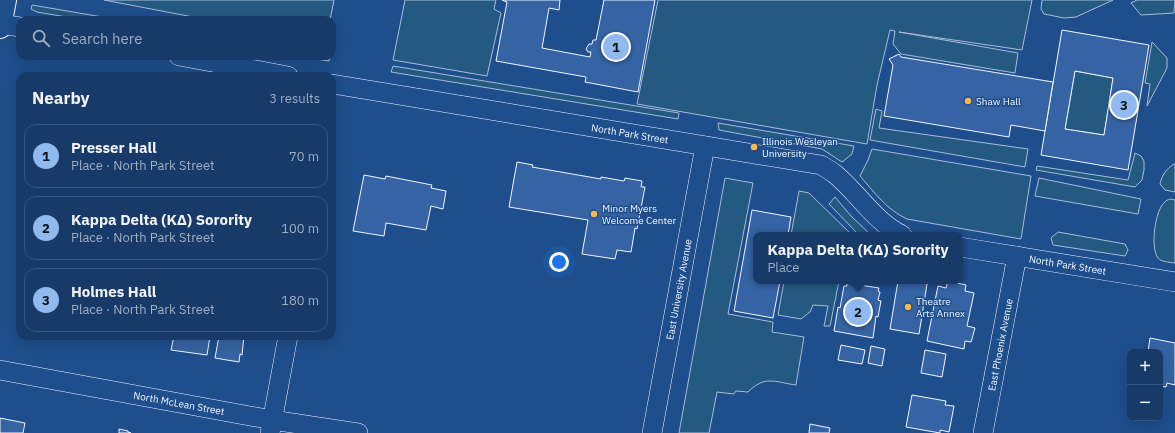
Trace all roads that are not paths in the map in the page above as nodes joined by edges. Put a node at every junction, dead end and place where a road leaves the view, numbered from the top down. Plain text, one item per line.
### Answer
1 (5, 0) edge
2 (0, 25) edge
3 (16, 27) edge
4 (201, 60) edge
5 (266, 72) edge
6 (336, 89) edge
7 (705, 146) junction
8 (897, 232) edge
9 (963, 247) edge
10 (1017, 256) junction
11 (1175, 282) edge
12 (287, 340) edge
13 (0, 370) edge
14 (271, 427) edge
15 (358, 433) edge
16 (652, 433) edge
17 (983, 433) edge

1 - 2 main road
2 - 3 street
4 - 5 street
6 - 7 street, North Park Street
7 - 8 street, North Park Street
7 - 16 street, East University Avenue
9 - 10 street, North Park Street
10 - 11 street, North Park Street
10 - 17 street, East Phoenix Avenue
12 - 14 street
13 - 14 street, North McLean Street
14 - 15 street, North McLean Street

